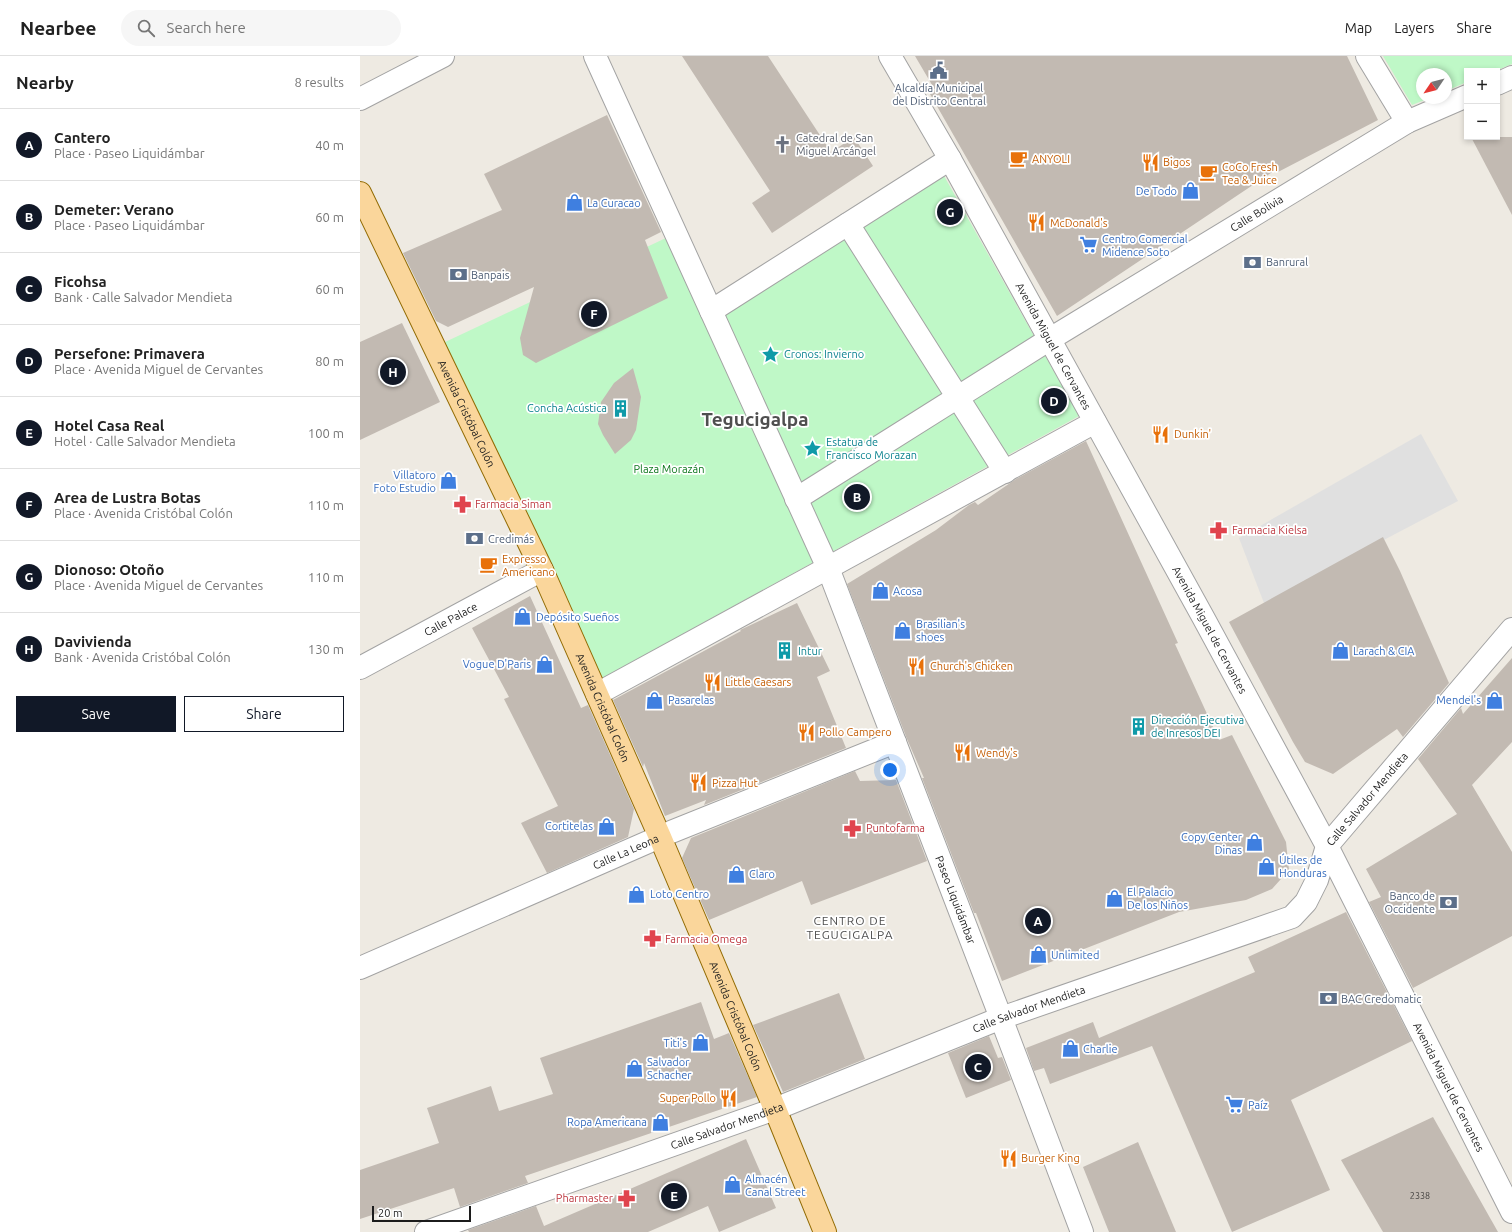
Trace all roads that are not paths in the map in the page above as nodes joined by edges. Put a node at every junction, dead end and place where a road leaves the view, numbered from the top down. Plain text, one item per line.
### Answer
1 (443, 56) edge
2 (596, 56) edge
3 (890, 56) edge
4 (1367, 56) edge
5 (1512, 77) edge
6 (1500, 83) edge
7 (1464, 97) edge
8 (360, 98) edge
9 (1407, 122) junction
10 (950, 159) junction
11 (360, 193) edge
12 (848, 224) junction
13 (711, 311) junction
14 (1050, 339) junction
15 (958, 397) junction
16 (1095, 422) junction
17 (1005, 472) junction
18 (796, 499) junction
19 (828, 568) junction
20 (542, 570) junction
21 (1512, 629) edge
22 (360, 668) edge
23 (597, 694) junction
24 (894, 742) junction
25 (660, 837) junction
26 (1327, 846) junction
27 (360, 968) edge
28 (1001, 1018) junction
29 (775, 1109) junction
30 (1512, 1212) edge
31 (426, 1232) edge
32 (825, 1232) edge
33 (1082, 1232) edge

1 - 8 street
2 - 13 street, Paseo Liquidámbar
3 - 10 street, Avenida Miguel de Cervantes
4 - 9 street
5 - 6 street
7 - 9 street, Calle Bolivia
9 - 14 street, Calle Bolivia
10 - 12 street
10 - 14 street, Avenida Miguel de Cervantes
11 - 20 main road, Avenida Cristóbal Colón
12 - 13 street
12 - 15 street
13 - 18 street, Paseo Liquidámbar
14 - 15 street, Calle Bolivia
14 - 16 street, Avenida Miguel de Cervantes
15 - 17 street
15 - 18 street, Calle Bolivia
16 - 17 street
16 - 26 street, Avenida Miguel de Cervantes
17 - 19 street
18 - 19 street, Paseo Liquidámbar
19 - 23 street
19 - 24 street, Paseo Liquidámbar
20 - 22 street, Calle Palace
20 - 23 main road, Avenida Cristóbal Colón
21 - 26 street, Calle Salvador Mendieta
23 - 25 main road, Avenida Cristóbal Colón
24 - 25 street, Calle La Leona
24 - 28 street, Paseo Liquidámbar
25 - 27 street, Calle La Leona
25 - 29 main road, Avenida Cristóbal Colón
26 - 28 street, Calle Salvador Mendieta
26 - 30 street, Avenida Miguel de Cervantes
28 - 29 street, Calle Salvador Mendieta
28 - 33 street, Paseo Liquidámbar
29 - 31 street, Calle Salvador Mendieta
29 - 32 main road, Avenida Cristóbal Colón

